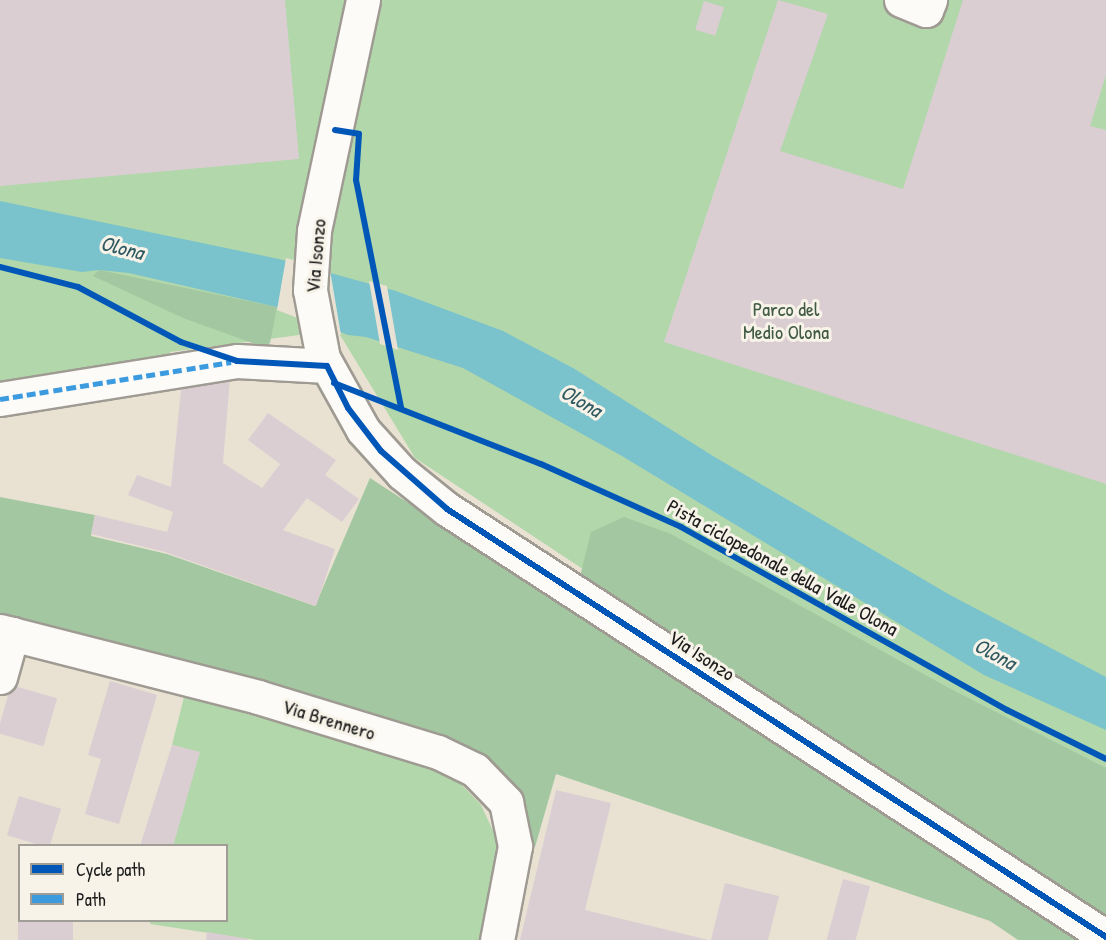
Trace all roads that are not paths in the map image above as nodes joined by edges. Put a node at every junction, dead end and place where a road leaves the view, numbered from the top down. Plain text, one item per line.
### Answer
1 (363, 0) edge
2 (901, 0) edge
3 (930, 0) edge
4 (325, 362) junction
5 (0, 399) edge
6 (6, 633) edge
7 (0, 676) edge
8 (1106, 937) edge
9 (497, 940) edge

1 - 4 street, Via Isonzo
2 - 3 street
4 - 5 street
4 - 8 street, Via Isonzo
6 - 7 street
6 - 9 street, Via Brennero

